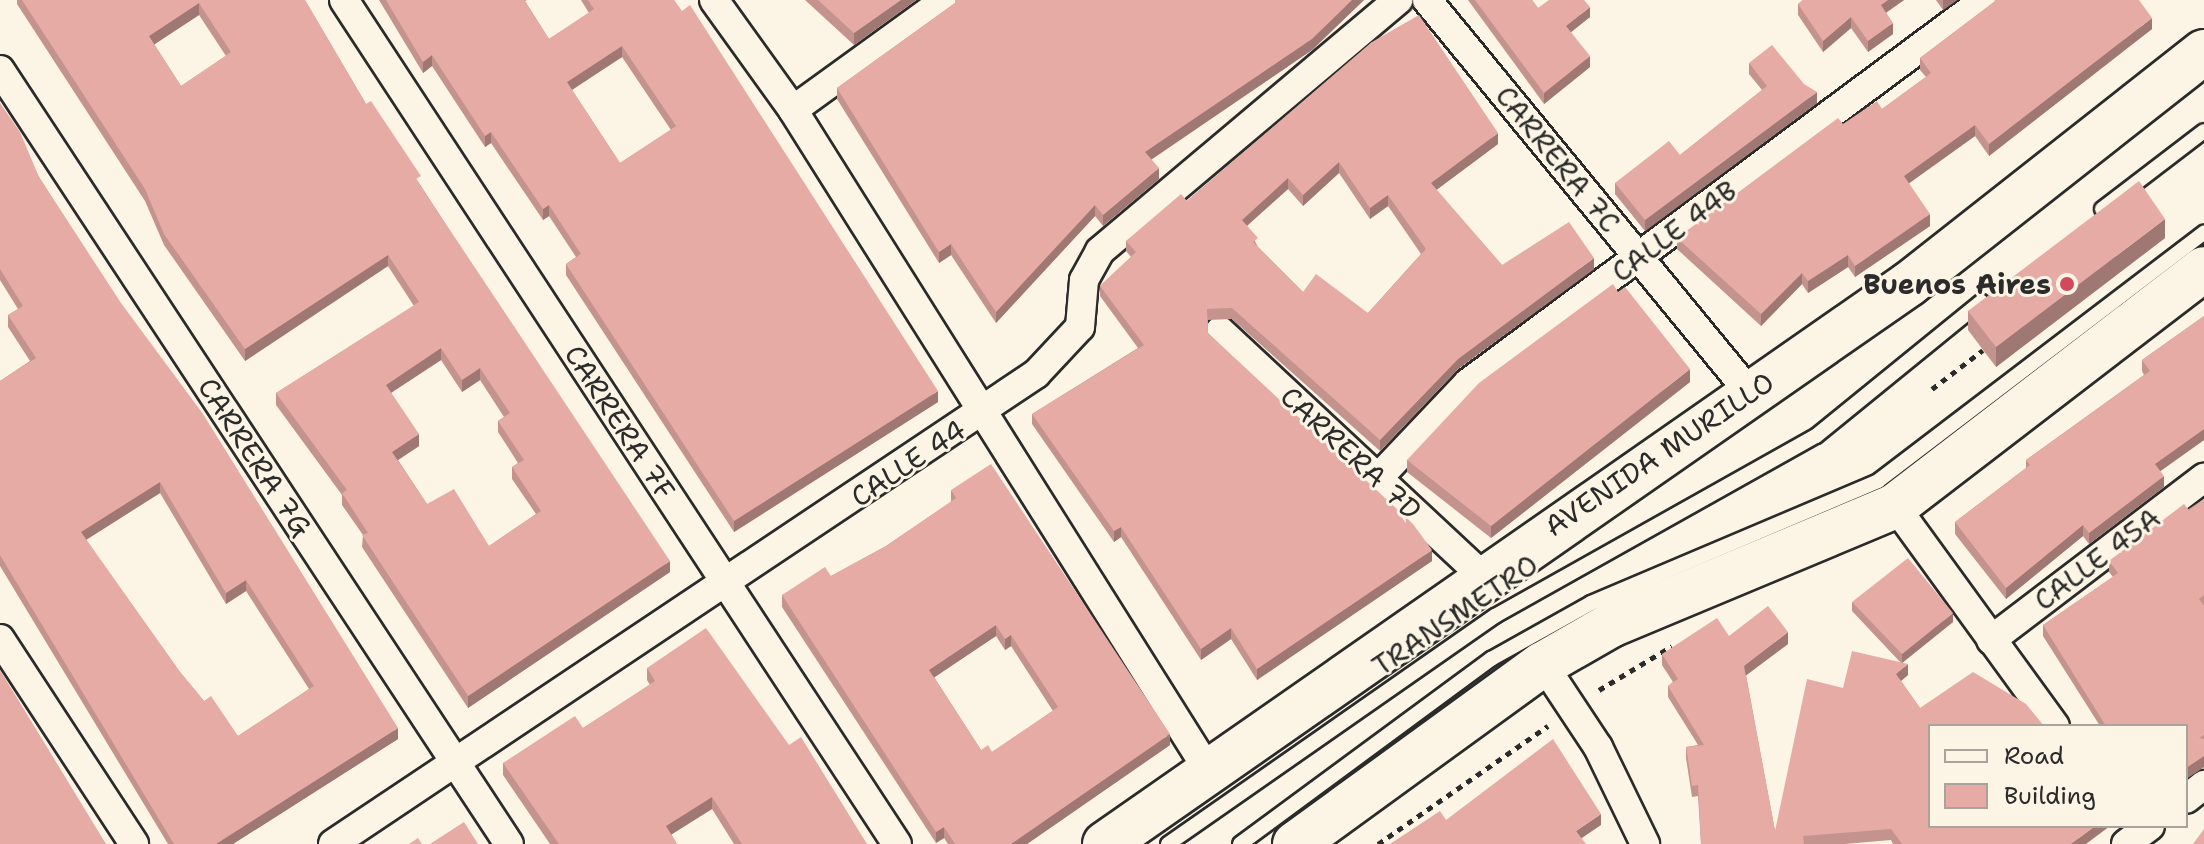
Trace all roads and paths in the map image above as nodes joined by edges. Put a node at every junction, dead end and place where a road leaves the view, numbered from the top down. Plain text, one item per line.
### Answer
1 (344, 0) edge
2 (714, 0) edge
3 (945, 0) edge
4 (1398, 0) edge
5 (1427, 0) edge
6 (1984, 0) edge
7 (2204, 52) edge
8 (0, 70) edge
9 (793, 110) junction
10 (2204, 131) edge
11 (2081, 225) edge
12 (2204, 233) edge
13 (1639, 257) junction
14 (2204, 269) edge
15 (1995, 291) edge
16 (1220, 331) dead end
17 (1983, 350) edge
18 (1932, 389) dead end
19 (1750, 393) junction
20 (984, 413) junction
21 (1378, 478) junction
22 (2204, 478) edge
23 (1895, 506) junction
24 (1482, 575) junction
25 (726, 583) junction
26 (0, 639) edge
27 (1991, 640) junction
28 (1543, 664) junction
29 (2054, 724) edge
30 (456, 763) junction
31 (1208, 770) junction
32 (2204, 785) edge
33 (2188, 797) edge
34 (134, 844) edge
35 (333, 844) edge
36 (509, 844) edge
37 (897, 844) edge
38 (1105, 844) edge
39 (1168, 844) edge
40 (1240, 844) edge
41 (1295, 844) edge
42 (1645, 844) edge

1 - 25 street, CARRERA 7F
2 - 9 street
3 - 9 street
4 - 20 street, CALLE 44
5 - 13 street, CARRERA 7C
6 - 13 street, CALLE 44B
7 - 19 main road, AVENIDA MURILLO
8 - 30 street, CARRERA 7G
9 - 20 street
10 - 11 lane
12 - 40 lane, TRANSMETRO
13 - 19 street, CARRERA 7C
13 - 21 street, CALLE 44B
14 - 23 main road
15 - 39 lane, TRANSMETRO
16 - 21 street, CARRERA 7D
17 - 18 path
19 - 24 main road, AVENIDA MURILLO
20 - 25 street, CALLE 44
20 - 31 street
21 - 24 street, CARRERA 7D
22 - 27 street, CALLE 45A
23 - 27 street
23 - 28 main road
24 - 31 main road, AVENIDA MURILLO
25 - 30 street, CALLE 44
25 - 37 street, CARRERA 7F
26 - 34 street
27 - 29 street
28 - 41 main road
28 - 42 street
30 - 35 street, CALLE 44
30 - 36 street, CARRERA 7G
31 - 38 main road, AVENIDA MURILLO
32 - 33 street

